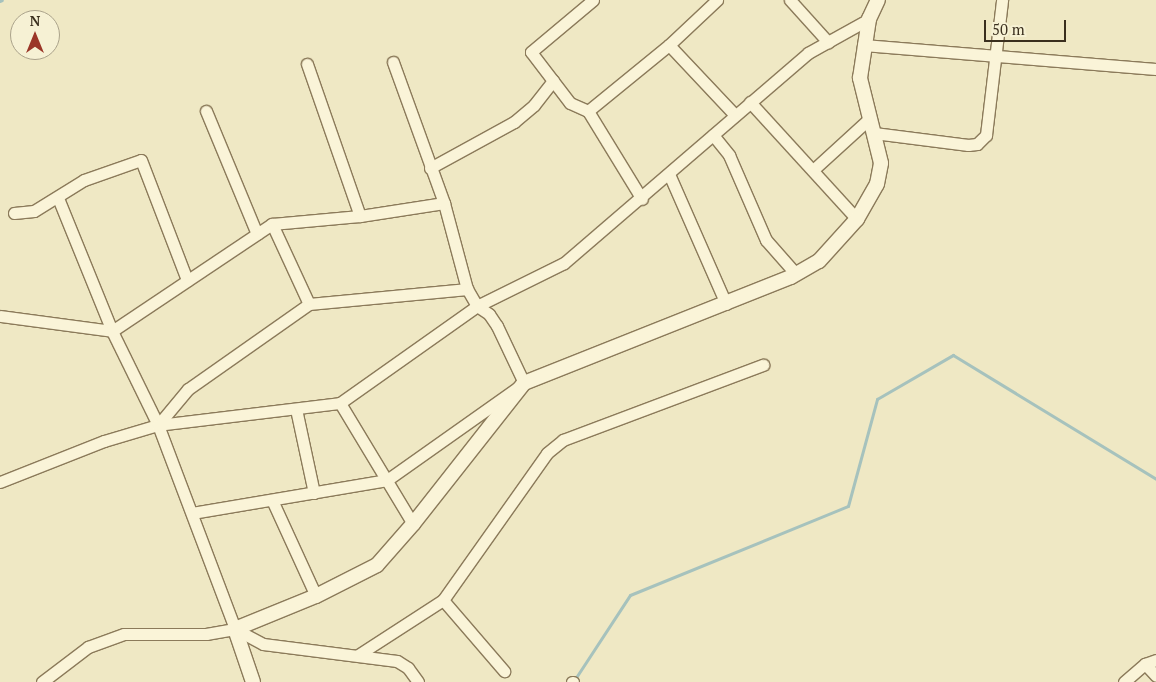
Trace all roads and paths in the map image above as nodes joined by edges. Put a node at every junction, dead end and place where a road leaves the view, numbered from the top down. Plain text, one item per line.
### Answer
1 (593, 0) edge
2 (717, 0) edge
3 (790, 0) edge
4 (878, 0) edge
5 (1002, 0) edge
6 (869, 20) junction
7 (828, 42) junction
8 (669, 45) junction
9 (863, 45) junction
10 (995, 56) junction
11 (393, 62) dead end
12 (307, 64) dead end
13 (1156, 69) edge
14 (553, 81) junction
15 (750, 102) junction
16 (206, 111) dead end
17 (588, 111) junction
18 (735, 115) junction
19 (870, 118) junction
20 (874, 133) junction
21 (713, 135) junction
22 (430, 168) junction
23 (812, 170) junction
24 (669, 174) junction
25 (58, 198) junction
26 (642, 199) junction
27 (444, 204) junction
28 (14, 213) dead end
29 (360, 216) junction
30 (857, 219) junction
31 (272, 224) junction
32 (257, 234) junction
33 (796, 274) junction
34 (187, 280) junction
35 (467, 289) junction
36 (309, 304) junction
37 (726, 304) junction
38 (477, 306) junction
39 (0, 316) edge
40 (112, 330) junction
41 (764, 365) dead end
42 (524, 383) junction
43 (340, 403) junction
44 (296, 409) junction
45 (158, 425) junction
46 (387, 480) junction
47 (0, 482) edge
48 (314, 493) junction
49 (272, 500) junction
50 (192, 513) junction
51 (413, 524) junction
52 (316, 596) junction
53 (443, 600) junction
54 (235, 629) junction
55 (358, 655) junction
56 (1150, 662) edge
57 (504, 671) dead end
58 (1156, 676) edge
59 (42, 682) edge
60 (253, 682) edge
61 (418, 682) edge
62 (1124, 682) edge

1 - 14 street
2 - 8 street
3 - 7 street
4 - 6 street
5 - 10 street
6 - 7 street
6 - 9 street
7 - 15 street
8 - 17 street
8 - 18 street
9 - 10 street
9 - 19 street
10 - 13 street
10 - 20 street
11 - 22 street
12 - 29 street
14 - 17 street
14 - 22 street
15 - 18 street
15 - 23 street
16 - 32 street
17 - 26 street
18 - 21 street
19 - 20 street
19 - 23 street
20 - 30 street
21 - 24 street
21 - 33 street
22 - 27 street
23 - 30 street
24 - 26 street
24 - 37 street
25 - 28 street
25 - 34 street
25 - 40 street
26 - 38 street
27 - 29 street
27 - 35 street
29 - 31 street
30 - 33 street
31 - 32 street
31 - 36 street
32 - 34 street
33 - 37 street
34 - 40 street
35 - 36 street
35 - 38 street
36 - 45 street
37 - 42 street
38 - 42 street
38 - 43 street
39 - 40 street
40 - 45 street
41 - 53 street
42 - 46 street
42 - 51 street
43 - 44 street
43 - 46 street
44 - 45 street
44 - 48 street
45 - 47 street
45 - 50 street
46 - 48 street
46 - 51 street
48 - 49 street
49 - 50 street
49 - 52 street
50 - 54 street
51 - 52 street
52 - 54 street
53 - 55 street
53 - 57 street
54 - 55 street
54 - 59 street
54 - 60 street
55 - 61 street
56 - 58 street
56 - 62 street

